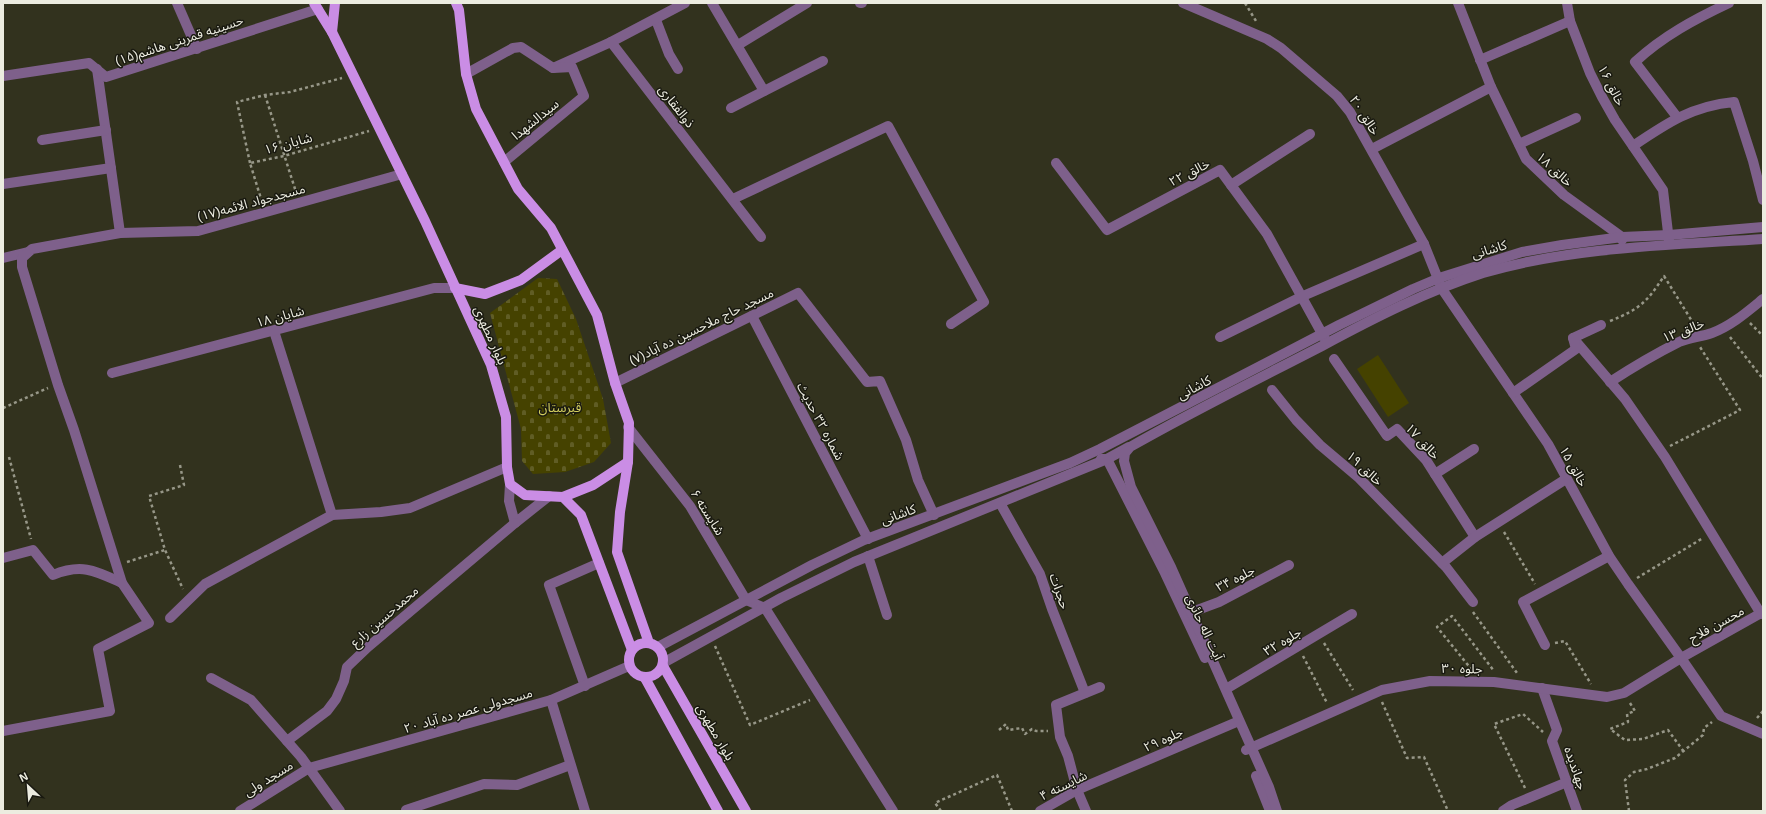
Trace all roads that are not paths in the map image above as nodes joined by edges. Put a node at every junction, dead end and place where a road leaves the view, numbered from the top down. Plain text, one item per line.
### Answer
1 (177, 3) edge
2 (335, 3) edge
3 (456, 3) edge
4 (685, 3) edge
5 (712, 3) edge
6 (807, 3) edge
7 (1184, 3) edge
8 (1458, 3) edge
9 (1567, 3) edge
10 (1729, 3) edge
11 (316, 6) edge
12 (656, 20) junction
13 (1570, 21) junction
14 (332, 32) junction
15 (611, 42) junction
16 (738, 45) junction
17 (197, 48) junction
18 (1480, 60) junction
19 (823, 61) dead end
20 (553, 68) junction
21 (97, 69) junction
22 (678, 69) dead end
23 (466, 74) junction
24 (3, 76) edge
25 (1490, 87) junction
26 (764, 91) junction
27 (731, 108) dead end
28 (1677, 117) junction
29 (1576, 118) dead end
30 (106, 130) junction
31 (1310, 134) dead end
32 (42, 140) dead end
33 (1519, 144) junction
34 (1634, 146) junction
35 (1372, 149) junction
36 (1763, 157) edge
37 (1753, 161) junction
38 (504, 162) junction
39 (1056, 163) dead end
40 (111, 168) junction
41 (402, 174) junction
42 (3, 184) edge
43 (1231, 185) junction
44 (733, 199) junction
45 (1763, 200) edge
46 (1763, 227) edge
47 (120, 233) junction
48 (761, 237) dead end
49 (1622, 237) junction
50 (1763, 239) edge
51 (1669, 240) junction
52 (1424, 244) junction
53 (562, 250) junction
54 (1622, 250) junction
55 (31, 251) junction
56 (3, 258) edge
57 (1439, 278) junction
58 (455, 288) junction
59 (1442, 289) junction
60 (1303, 296) junction
61 (1763, 299) edge
62 (752, 316) junction
63 (951, 324) dead end
64 (1601, 325) road end
65 (274, 331) junction
66 (1220, 337) dead end
67 (1325, 338) junction
68 (1573, 338) junction
69 (1334, 358) dead end
70 (112, 373) dead end
71 (1610, 382) junction
72 (615, 383) junction
73 (1272, 390) dead end
74 (1513, 393) junction
75 (628, 427) junction
76 (1144, 428) junction
77 (1130, 447) junction
78 (1474, 449) dead end
79 (1107, 458) junction
80 (628, 462) junction
81 (1070, 463) junction
82 (507, 467) junction
83 (1434, 474) junction
84 (1566, 479) junction
85 (510, 484) junction
86 (549, 496) junction
87 (563, 497) junction
88 (1000, 503) junction
89 (332, 515) junction
90 (934, 515) junction
91 (515, 523) junction
92 (1475, 537) junction
93 (868, 539) junction
94 (868, 556) junction
95 (1609, 556) junction
96 (3, 558) edge
97 (599, 563) junction
98 (1289, 565) dead end
99 (1444, 565) junction
100 (122, 583) junction
101 (746, 600) junction
102 (1473, 602) road end
103 (765, 608) junction
104 (1192, 612) junction
105 (1762, 613) edge
106 (1352, 614) dead end
107 (887, 615) dead end
108 (170, 618) dead end
109 (654, 645) junction
110 (1545, 645) road end
111 (632, 650) junction
112 (1681, 658) junction
113 (663, 664) junction
114 (630, 666) junction
115 (211, 678) dead end
116 (644, 678) junction
117 (585, 686) junction
118 (1100, 687) dead end
119 (1542, 688) junction
120 (1226, 690) junction
121 (1084, 693) junction
122 (550, 700) junction
123 (1236, 722) junction
124 (3, 732) edge
125 (1763, 734) edge
126 (287, 741) junction
127 (1248, 748) junction
128 (570, 765) junction
129 (309, 768) junction
130 (1098, 782) joint
131 (1567, 782) junction
132 (1077, 790) junction
133 (406, 810) edge
134 (240, 811) edge
135 (340, 811) edge
136 (585, 811) edge
137 (718, 811) edge
138 (746, 811) edge
139 (893, 811) edge
140 (1040, 811) edge
141 (1086, 811) edge
142 (1270, 811) edge
143 (1277, 811) edge
144 (1503, 811) edge
145 (1577, 811) edge

1 - 17 street
2 - 14 main road
3 - 23 main road
4 - 12 street
5 - 16 street
6 - 16 street
7 - 35 street, خالق ۲۰
8 - 18 street, خالق ۱۸
9 - 13 street, خالق ۱۶
10 - 28 street
11 - 14 main road, بلوار مطهری
11 - 17 street, حسینیه قمربنی هاشم(۱۵)
12 - 15 street
12 - 22 street
13 - 18 street
13 - 34 street, خالق ۱۶
14 - 41 main road, بلوار مطهری
15 - 20 street
15 - 44 street, ذوالفقاری
16 - 26 street
17 - 21 street, حسینیه قمربنی هاشم(۱۵)
18 - 25 street, خالق ۱۸
19 - 26 street
20 - 23 street
20 - 38 street, سیدالشهدا
21 - 24 street, حسینیه قمربنی هاشم(۱۵)
21 - 30 street
23 - 38 main road
25 - 33 street, خالق ۱۸
25 - 35 street
26 - 27 street
28 - 34 street
28 - 37 street
29 - 33 street
30 - 32 street
30 - 40 street
31 - 43 street
33 - 49 street, خالق ۱۸
34 - 51 street, خالق ۱۶
35 - 52 street, خالق ۲۰
36 - 37 street
37 - 45 street
38 - 53 main road
39 - 43 street, خالق ۲۲
40 - 42 street
40 - 47 street
41 - 47 street, مسجدجواد الائمه(۱۷)
41 - 58 main road, بلوار مطهری
43 - 60 street, خالق ۲۲
44 - 48 street, ذوالفقاری
44 - 63 street
46 - 51 street, کاشانی
47 - 55 street, مسجدجواد الائمه(۱۷)
49 - 51 street, کاشانی
49 - 54 street
49 - 57 street, کاشانی
50 - 51 street, کاشانی
51 - 54 street, کاشانی
52 - 57 street, خالق ۲۰
52 - 60 street
53 - 58 main road
53 - 72 main road
54 - 59 street, کاشانی
55 - 56 street, مسجدجواد الائمه(۱۷)
55 - 100 street
57 - 59 street, خالق ۲۰
57 - 67 street, کاشانی
58 - 65 street, شایان ۱۸
58 - 82 main road, بلوار مطهری
59 - 67 street, کاشانی
59 - 74 street, خالق ۱۵
60 - 66 street
60 - 67 street, خالق ۲۲
61 - 71 street, خالق ۱۳
62 - 72 street, مسجد حاج ملاحسین ده آباد(۷)
62 - 90 street, مسجد حاج ملاحسین ده آباد(۷)
62 - 93 street, شماره ۳۲ حدیث
64 - 68 street
65 - 70 street, شایان ۱۸
65 - 89 street
67 - 76 street, کاشانی
67 - 77 street, کاشانی
68 - 71 street
68 - 74 street
69 - 83 street, خالق ۱۷
71 - 105 street
72 - 75 main road
73 - 99 street, خالق ۱۹
74 - 84 street, خالق ۱۵
75 - 80 main road
75 - 101 street, شایسته ۶
76 - 77 street
76 - 81 street, کاشانی
77 - 79 street, کاشانی
77 - 104 street, آیت اله حائری
78 - 83 street
79 - 81 street
79 - 88 street, کاشانی
79 - 123 street, آیت اله حائری
80 - 87 main road
80 - 109 main road
81 - 90 street, کاشانی
82 - 85 main road, بلوار مطهری
82 - 89 street
83 - 92 street, خالق ۱۷
84 - 92 street
84 - 95 street, خالق ۱۵
85 - 86 main road
85 - 91 street
86 - 87 main road
86 - 91 street, محمدحسین زارع
87 - 97 main road
88 - 94 street, کاشانی
88 - 121 street, حجرات
89 - 108 street
90 - 93 street, کاشانی
91 - 126 street, محمدحسین زارع
92 - 99 street
93 - 101 street, کاشانی
94 - 103 street, کاشانی
94 - 107 street
95 - 110 street
95 - 112 street, خالق ۱۵
96 - 100 street
97 - 111 main road
97 - 117 street
98 - 104 street, جلوه ۳۴
99 - 102 street, خالق ۱۹
100 - 124 street
101 - 103 street
101 - 109 street, کاشانی
103 - 113 street, کاشانی
103 - 139 street
104 - 120 street, آیت اله حائری
105 - 112 street, محسن فلاح
106 - 120 street, جلوه ۳۲
109 - 111 main road
109 - 113 main road
111 - 114 main road
112 - 119 street, جلوه ۳۰
112 - 125 street, خالق ۱۵
113 - 116 main road
113 - 138 main road, بلوار مطهری
114 - 116 main road
114 - 117 street, مسجدولی عصر ده آباد ۲۰
115 - 126 street
116 - 137 main road
117 - 122 street, مسجدولی عصر ده آباد ۲۰
118 - 121 street
119 - 127 street, جلوه ۳۰
119 - 131 street, جهاندیده
120 - 123 street, آیت اله حائری
121 - 132 street
122 - 128 street
122 - 129 street, مسجدولی عصر ده آباد ۲۰
123 - 127 street, آیت اله حائری
123 - 130 street, جلوه ۲۹
126 - 129 street
127 - 142 street, آیت اله حائری
127 - 143 street, آیت اله حائری
128 - 133 street
128 - 136 street
129 - 134 street, مسجد ولی
129 - 135 street
130 - 132 street, شایسته ۴
131 - 144 street
131 - 145 street, جهاندیده
132 - 140 street, شایسته ۴
132 - 141 street

